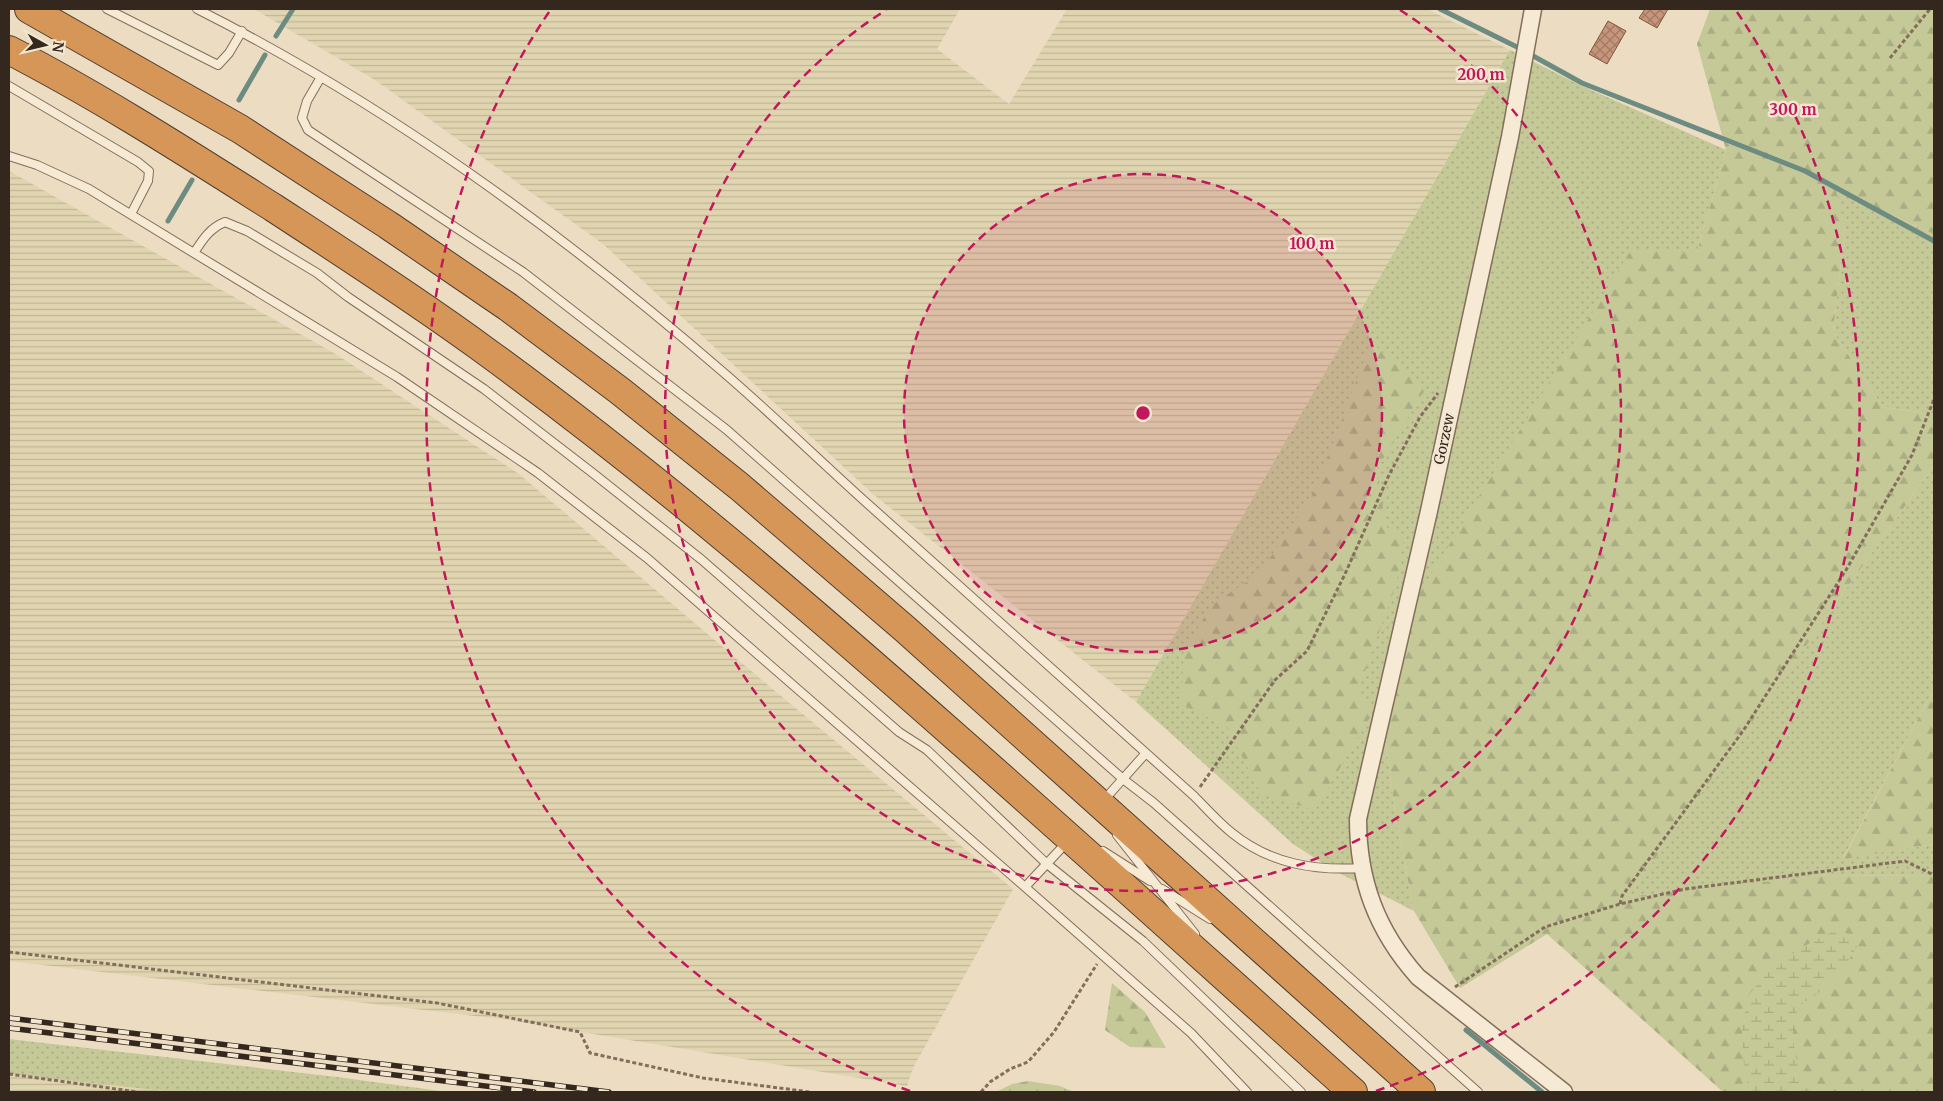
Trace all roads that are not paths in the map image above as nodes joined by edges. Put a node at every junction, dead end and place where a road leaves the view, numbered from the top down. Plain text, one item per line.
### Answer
1 (29, 9) edge
2 (107, 9) edge
3 (197, 9) edge
4 (1533, 9) edge
5 (242, 31) junction
6 (9, 50) edge
7 (321, 77) junction
8 (9, 86) edge
9 (9, 156) edge
10 (131, 214) junction
11 (194, 253) junction
12 (1146, 753) junction
13 (1123, 779) junction
14 (1101, 810) junction
15 (1114, 831) dead end
16 (1077, 839) junction
17 (1099, 849) dead end
18 (1047, 864) junction
19 (1362, 868) junction
20 (1156, 885) junction
21 (1025, 887) junction
22 (1214, 921) dead end
23 (1230, 932) dead end
24 (1199, 939) dead end
25 (1211, 954) dead end
26 (1272, 958) junction
27 (1242, 992) junction
28 (1247, 1092) edge
29 (1301, 1092) edge
30 (1353, 1092) edge
31 (1421, 1092) edge
32 (1478, 1092) edge
33 (1564, 1092) edge

1 - 14 highway
2 - 5 lane
3 - 5 lane
4 - 19 street, Gorzew
5 - 7 lane
6 - 16 highway
7 - 12 lane
7 - 13 lane
8 - 10 lane
9 - 10 lane
10 - 11 lane
11 - 18 lane
11 - 21 lane
12 - 13 lane
12 - 19 lane
13 - 14 lane
13 - 32 lane
14 - 26 highway
15 - 20 lane
16 - 18 lane
16 - 27 highway
17 - 20 lane
18 - 21 lane
18 - 29 lane
19 - 33 street, Gorzew
20 - 22 lane
20 - 24 lane
21 - 28 lane
23 - 26 lane
25 - 27 lane
26 - 31 highway
27 - 30 highway

